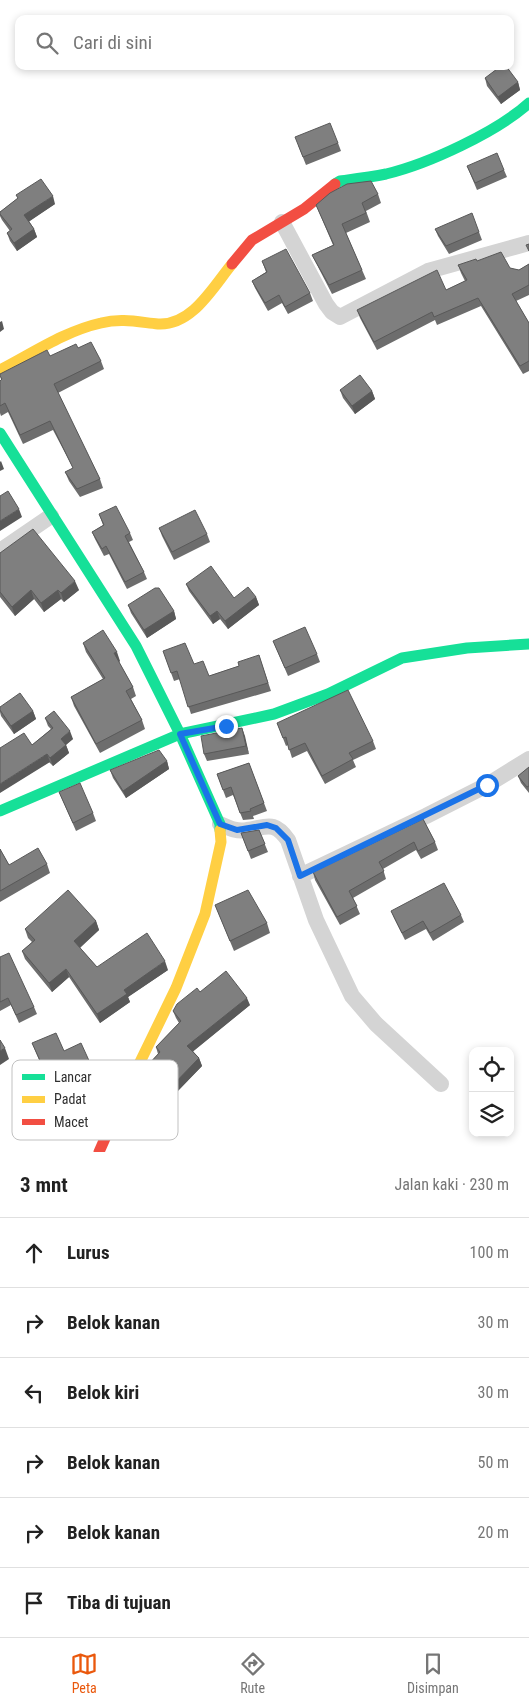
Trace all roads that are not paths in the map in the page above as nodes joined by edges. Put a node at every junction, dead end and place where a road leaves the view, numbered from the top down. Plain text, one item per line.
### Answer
1 (529, 103) edge
2 (282, 222) junction
3 (529, 243) edge
4 (0, 370) edge
5 (0, 433) edge
6 (51, 516) junction
7 (0, 551) edge
8 (529, 644) edge
9 (180, 734) junction
10 (529, 759) edge
11 (0, 811) edge
12 (220, 824) junction
13 (300, 876) junction
14 (140, 1060) edge
15 (441, 1084) dead end
16 (104, 1140) edge
17 (99, 1152) edge

1 - 2 street
2 - 3 street
2 - 4 street
5 - 6 street
6 - 7 street
6 - 9 street
8 - 9 street
9 - 11 street
9 - 12 street
10 - 13 street
12 - 13 street
12 - 14 street
13 - 15 street
16 - 17 street

